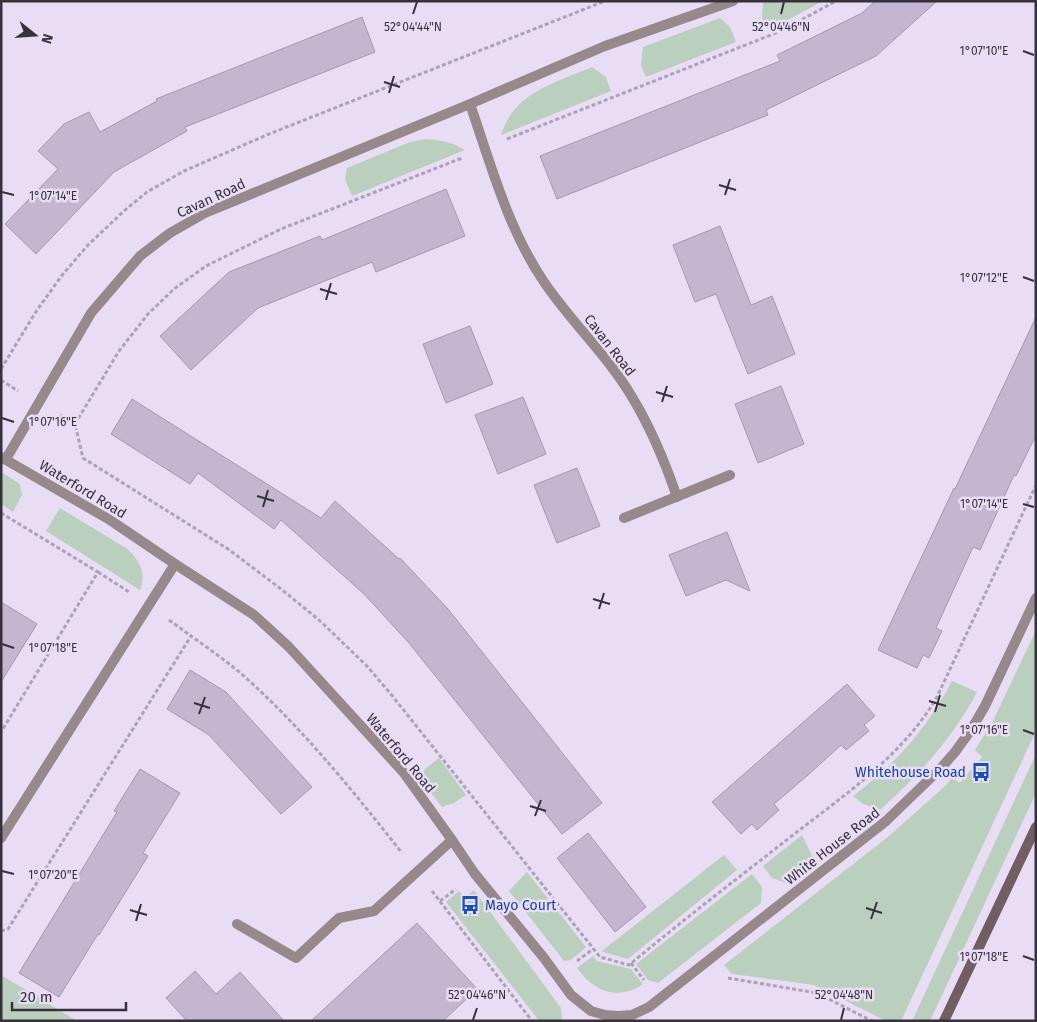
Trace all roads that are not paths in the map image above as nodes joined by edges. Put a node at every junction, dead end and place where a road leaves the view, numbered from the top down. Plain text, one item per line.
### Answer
1 (733, 1) edge
2 (470, 104) junction
3 (3, 458) edge
4 (730, 475) dead end
5 (677, 497) junction
6 (624, 518) dead end
7 (175, 564) junction
8 (1036, 598) edge
9 (1036, 827) edge
10 (1, 838) edge
11 (1033, 839) edge
12 (452, 840) junction
13 (237, 924) dead end
14 (571, 995) joint
15 (944, 1021) edge

1 - 2 street, Cavan Road
2 - 3 street, Cavan Road
2 - 5 street, Cavan Road
3 - 7 street, Waterford Road
4 - 5 street
5 - 6 street
7 - 10 street
7 - 12 street, Waterford Road
8 - 14 street, White House Road
9 - 11 street
11 - 15 street
12 - 13 street
12 - 14 street, Waterford Road

